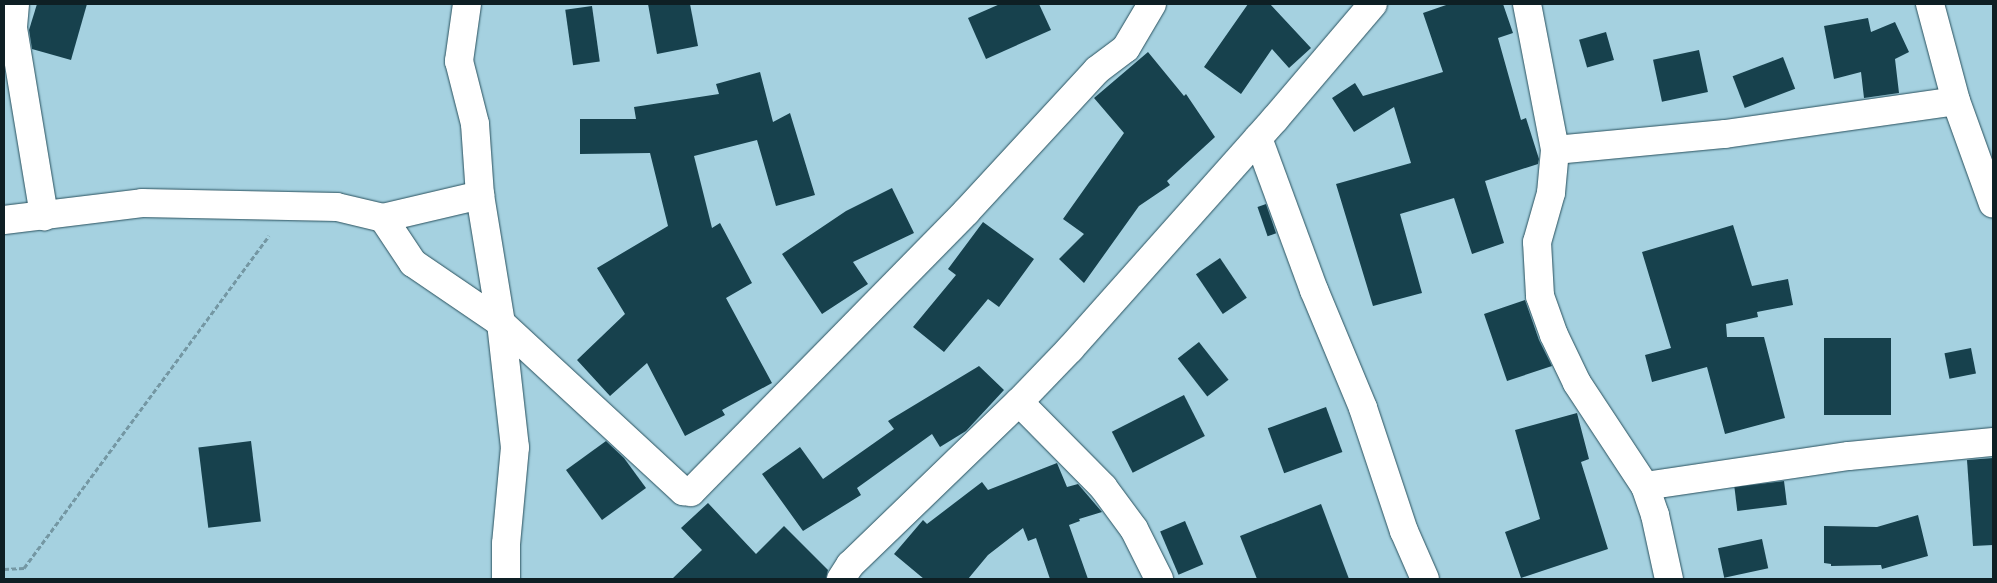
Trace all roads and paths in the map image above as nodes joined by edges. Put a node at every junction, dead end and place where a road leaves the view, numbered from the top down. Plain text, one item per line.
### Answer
1 (15, 4) edge
2 (467, 4) edge
3 (1152, 4) edge
4 (1374, 4) edge
5 (1527, 4) edge
6 (1930, 4) edge
7 (1956, 101) junction
8 (1258, 138) junction
9 (1555, 150) junction
10 (480, 195) junction
11 (1993, 204) edge
12 (291, 206) junction
13 (44, 216) junction
14 (383, 218) junction
15 (4, 220) edge
16 (501, 323) junction
17 (1018, 402) junction
18 (1993, 442) edge
19 (1645, 486) junction
20 (4, 569) edge
21 (852, 574) edge
22 (506, 579) edge
23 (1159, 579) edge
24 (1425, 579) edge
25 (1669, 579) edge

1 - 13 street
2 - 10 street
3 - 16 street
4 - 8 street
5 - 9 street
6 - 7 street
7 - 9 street
7 - 11 street
8 - 17 street
8 - 24 street
9 - 19 street
10 - 14 street
10 - 16 street
12 - 13 street
12 - 14 street
12 - 20 path
13 - 15 street
14 - 16 street
16 - 22 street
17 - 21 street
17 - 23 street
18 - 19 street
19 - 25 street

